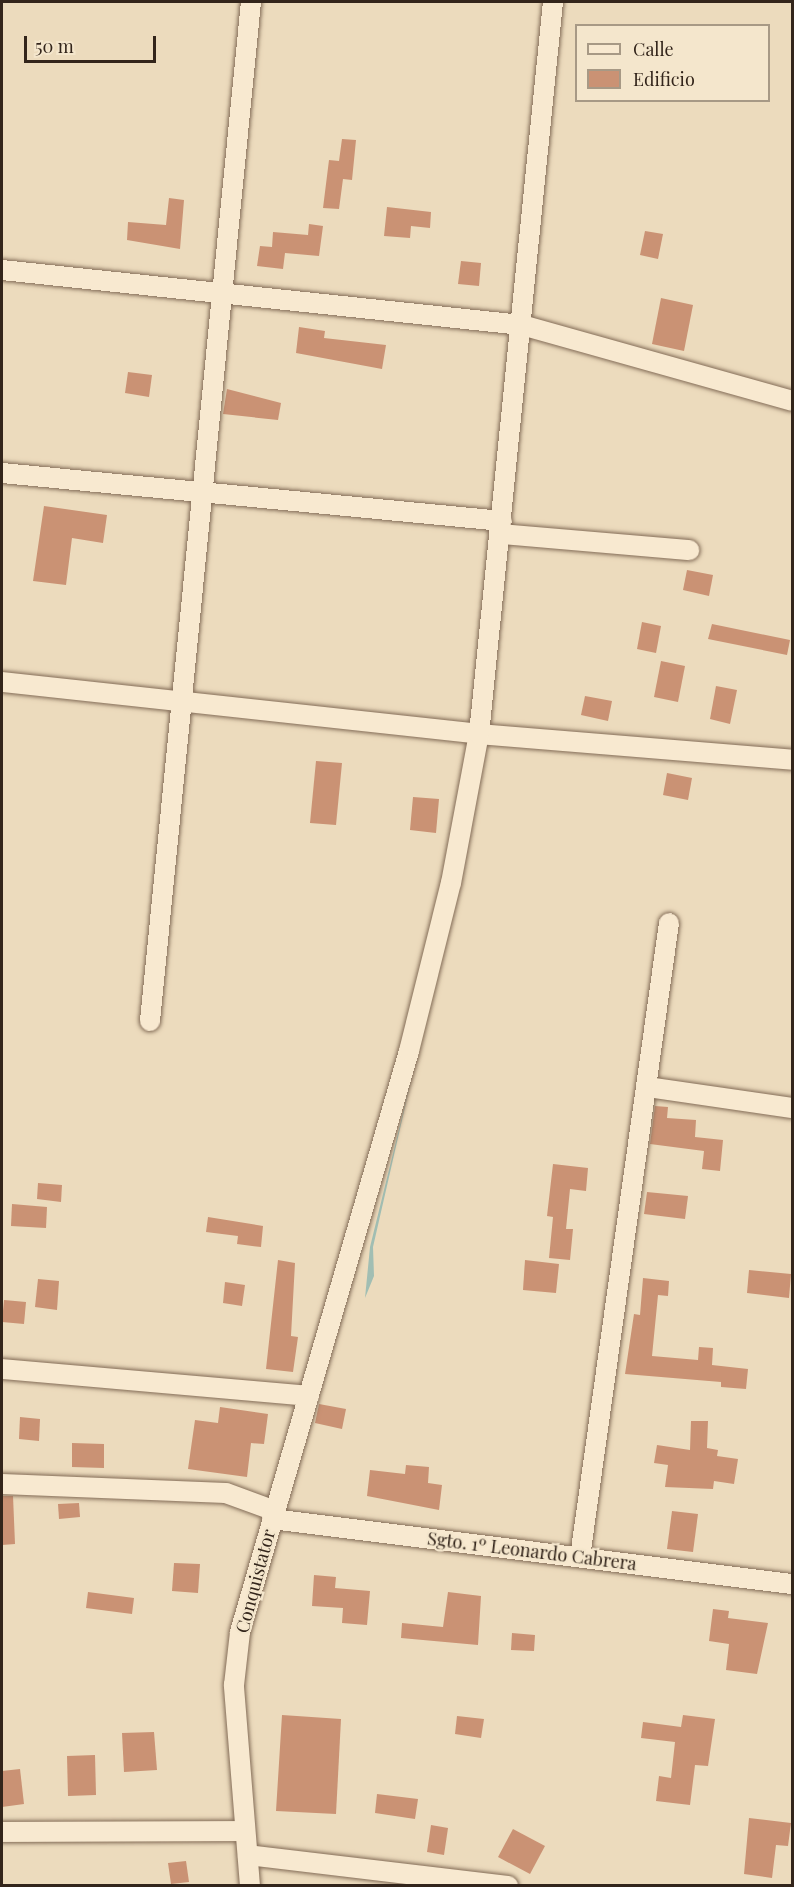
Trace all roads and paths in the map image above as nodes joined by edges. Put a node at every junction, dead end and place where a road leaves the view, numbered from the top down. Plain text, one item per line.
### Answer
1 (251, 2) edge
2 (553, 2) edge
3 (2, 270) edge
4 (222, 292) junction
5 (522, 325) junction
6 (792, 401) edge
7 (2, 473) edge
8 (203, 490) junction
9 (501, 527) junction
10 (689, 550) dead end
11 (2, 682) edge
12 (182, 702) junction
13 (479, 734) junction
14 (792, 760) edge
15 (669, 923) dead end
16 (150, 1021) dead end
17 (648, 1087) junction
18 (792, 1108) edge
19 (2, 1369) edge
20 (309, 1396) junction
21 (2, 1484) edge
22 (274, 1515) junction
23 (580, 1557) junction
24 (792, 1584) edge
25 (244, 1831) junction
26 (2, 1832) edge
27 (248, 1855) junction
28 (250, 1886) edge
29 (508, 1886) edge

1 - 4 street
2 - 5 street, Conquistator
3 - 4 street
4 - 5 street
4 - 8 street
5 - 6 street
5 - 9 street, Conquistator
7 - 8 street
8 - 9 street
8 - 12 street
9 - 10 street
9 - 13 street, Conquistator
11 - 12 street
12 - 13 street
12 - 16 street
13 - 14 street
13 - 20 street, Conquistator
15 - 17 street
17 - 18 street
17 - 23 street
19 - 20 street
20 - 22 street, Conquistator
21 - 22 street, Sgto. 1º Leonardo Cabrera
22 - 23 street, Sgto. 1º Leonardo Cabrera
22 - 25 street, Conquistator
23 - 24 street, Sgto. 1º Leonardo Cabrera
25 - 26 street
25 - 27 street, Conquistator
27 - 28 street, Conquistator
27 - 29 street

